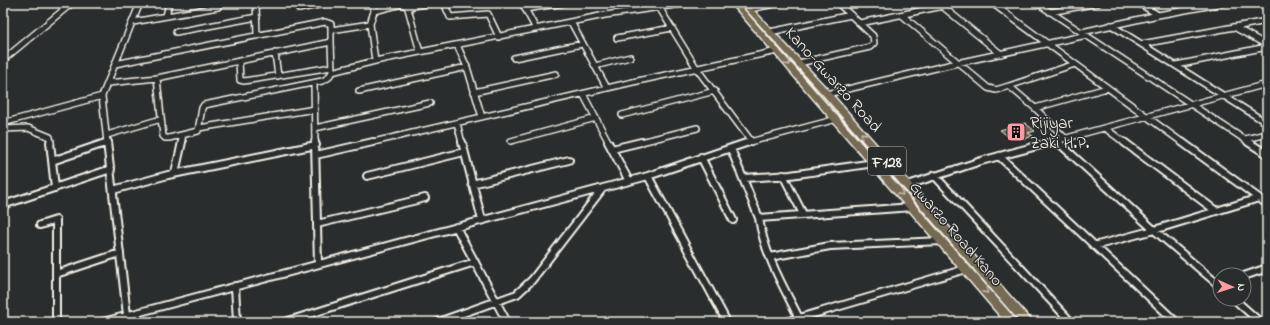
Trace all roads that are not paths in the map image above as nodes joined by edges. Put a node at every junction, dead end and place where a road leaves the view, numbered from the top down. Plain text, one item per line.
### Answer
1 (72, 3) edge
2 (140, 3) edge
3 (169, 3) edge
4 (256, 3) edge
5 (328, 3) edge
6 (372, 3) edge
7 (430, 3) edge
8 (444, 3) edge
9 (522, 3) edge
10 (564, 3) edge
11 (689, 3) edge
12 (734, 3) edge
13 (780, 3) edge
14 (838, 3) edge
15 (958, 3) edge
16 (992, 3) edge
17 (1037, 3) edge
18 (1098, 3) edge
19 (1139, 3) edge
20 (1224, 3) edge
21 (408, 5) edge
22 (658, 5) edge
23 (218, 6) dead end
24 (746, 6) edge
25 (942, 6) junction
26 (299, 9) dead end
27 (525, 9) junction
28 (374, 11) junction
29 (1050, 12) junction
30 (851, 15) junction
31 (902, 15) junction
32 (1158, 15) junction
33 (166, 16) junction
34 (257, 17) junction
35 (1267, 21) edge
36 (133, 22) junction
37 (571, 22) junction
38 (860, 23) junction
39 (370, 24) junction
40 (1111, 25) junction
41 (1234, 27) junction
42 (672, 28) junction
43 (536, 29) junction
44 (331, 30) junction
45 (176, 32) dead end
46 (770, 32) junction
47 (1084, 33) junction
48 (257, 36) junction
49 (498, 36) junction
50 (618, 38) dead end
51 (331, 42) junction
52 (582, 44) junction
53 (1048, 44) junction
54 (1142, 44) junction
55 (457, 45) junction
56 (1267, 46) edge
57 (777, 51) junction
58 (420, 52) junction
59 (275, 53) junction
60 (1001, 54) junction
61 (630, 57) dead end
62 (514, 58) dead end
63 (3, 60) edge
64 (239, 61) junction
65 (375, 61) junction
66 (799, 63) junction
67 (957, 63) junction
68 (115, 64) junction
69 (1075, 64) junction
70 (1176, 65) junction
71 (595, 66) junction
72 (466, 67) junction
73 (332, 69) junction
74 (697, 69) junction
75 (556, 74) dead end
76 (275, 76) junction
77 (157, 78) junction
78 (108, 83) junction
79 (314, 83) junction
80 (1267, 84) edge
81 (1009, 86) junction
82 (607, 88) junction
83 (1107, 88) junction
84 (273, 91) junction
85 (359, 91) dead end
86 (715, 91) junction
87 (474, 92) junction
88 (583, 94) junction
89 (827, 94) junction
90 (102, 96) junction
91 (1225, 96) junction
92 (430, 103) dead end
93 (1194, 104) junction
94 (1035, 108) junction
95 (315, 109) junction
96 (622, 115) dead end
97 (1149, 116) junction
98 (482, 117) junction
99 (596, 118) junction
100 (161, 119) junction
101 (837, 119) junction
102 (3, 122) edge
103 (457, 123) junction
104 (1267, 123) edge
105 (199, 128) junction
106 (315, 128) junction
107 (697, 128) dead end
108 (1105, 128) junction
109 (3, 129) edge
110 (1267, 134) edge
111 (107, 135) junction
112 (183, 135) junction
113 (1066, 139) junction
114 (1245, 139) junction
115 (511, 141) dead end
116 (751, 141) junction
117 (1058, 141) junction
118 (108, 142) junction
119 (316, 145) junction
120 (612, 149) junction
121 (731, 149) junction
122 (464, 152) junction
123 (1267, 154) edge
124 (316, 155) junction
125 (999, 156) junction
126 (701, 157) junction
127 (569, 160) dead end
128 (52, 161) junction
129 (875, 163) junction
130 (111, 170) junction
131 (175, 173) junction
132 (783, 175) junction
133 (366, 176) dead end
134 (648, 176) junction
135 (934, 176) junction
136 (744, 178) junction
137 (629, 181) junction
138 (472, 184) junction
139 (908, 185) junction
140 (55, 188) junction
141 (603, 188) junction
142 (113, 190) junction
143 (425, 198) dead end
144 (1259, 198) junction
145 (1267, 204) edge
146 (3, 205) edge
147 (913, 207) junction
148 (1216, 211) junction
149 (803, 214) junction
150 (760, 218) junction
151 (482, 220) junction
152 (733, 220) dead end
153 (317, 224) junction
154 (40, 225) dead end
155 (456, 227) junction
156 (1154, 230) junction
157 (942, 241) junction
158 (1094, 246) junction
159 (120, 253) junction
160 (770, 257) junction
161 (475, 262) junction
162 (318, 264) junction
163 (1267, 268) edge
164 (966, 269) junction
165 (1252, 273) edge
166 (56, 274) junction
167 (1212, 278) edge
168 (235, 286) junction
169 (496, 302) junction
170 (1243, 307) edge
171 (127, 315) junction
172 (800, 318) junction
173 (56, 322) edge
174 (103, 322) edge
175 (237, 322) edge
176 (285, 322) edge
177 (438, 322) edge
178 (507, 322) edge
179 (727, 322) edge
180 (786, 322) edge
181 (1012, 322) edge
182 (1027, 322) edge
183 (1071, 322) edge
184 (1176, 322) edge
185 (1260, 322) edge

1 - 63 street
2 - 36 street
3 - 33 street
4 - 34 street
5 - 26 street
6 - 28 street
7 - 21 street
8 - 49 street
9 - 27 street
10 - 27 street
11 - 22 street
12 - 57 main road, Gwarzo Road Kano / F128
13 - 24 street
14 - 30 street
15 - 25 street
16 - 53 street
17 - 29 street
18 - 29 street
19 - 32 street
20 - 32 street
21 - 28 street
21 - 58 street
22 - 37 street
22 - 42 street
23 - 33 street
24 - 46 main road, Kano-Gwarzo Road / F128
25 - 31 street
25 - 60 street
27 - 43 street
28 - 39 street
29 - 47 street
30 - 38 street
30 - 46 street
31 - 38 street
31 - 67 street
32 - 40 street
33 - 36 street
34 - 45 street
34 - 48 street
35 - 41 street
36 - 68 street
37 - 43 street
37 - 52 street
38 - 66 street
39 - 44 street
39 - 65 street
40 - 47 street
40 - 54 street
41 - 54 street
41 - 56 street
42 - 50 street
42 - 74 street
43 - 49 street
44 - 48 street
44 - 51 street
46 - 66 main road, Kano-Gwarzo Road / F128
47 - 53 street
47 - 93 street
48 - 68 street
49 - 55 street
51 - 59 street
51 - 73 street
52 - 62 street
52 - 71 street
53 - 60 street
53 - 69 street
54 - 70 street
55 - 58 street
55 - 72 street
56 - 70 street
57 - 74 street
57 -> 101 main road, Gwarzo Road Kano / F128
58 - 65 street
59 - 64 street
59 - 76 street
60 - 67 street
61 - 71 street
64 - 76 street
64 - 77 street
65 - 73 street
66 - 89 main road, Kano-Gwarzo Road / F128
67 - 81 street
67 - 89 street
68 - 78 street
69 - 81 street
69 - 83 street
70 - 91 street
71 - 82 street
72 - 85 street
72 - 87 street
73 - 76 street
73 - 79 street
74 - 82 street
74 - 86 street
75 - 87 street
76 - 84 street
77 - 78 street
77 - 100 street
78 - 90 street
79 - 84 street
79 - 95 street
80 - 91 street
81 - 94 street
82 - 88 street
83 - 94 street
83 - 97 street
84 - 105 street
86 - 96 street
86 - 116 street
87 - 98 street
88 - 98 street
88 - 99 street
139 -> 89 main road, Kano-Gwarzo Road / F128
90 - 102 street
90 - 111 street
91 - 93 street
91 - 104 street
92 - 106 street
93 - 97 street
93 - 114 street
94 - 113 street
95 - 105 street
95 - 106 street
97 - 108 street
97 - 144 street
98 - 103 street
99 - 115 street
99 - 120 street
100 - 111 street
100 - 112 street
101 - 116 street
101 - 129 main road, Gwarzo Road Kano / F128
103 - 122 street
103 - 124 street
105 - 112 street
106 - 119 street
107 - 120 street
108 - 113 street
108 - 148 street
109 - 128 street
110 - 114 street
111 - 118 street
112 - 131 street
113 - 117 street
114 - 123 street
116 - 121 street
117 - 125 street
117 - 156 street
118 - 128 street
118 - 130 street
119 - 124 street
119 - 131 street
120 - 137 street
121 - 126 street
121 - 136 street
122 - 133 street
122 - 138 street
124 - 153 street
125 - 135 street
125 - 158 street
126 - 134 street
126 - 152 street
127 - 138 street
128 - 140 street
129 - 132 street
129 -> 147 main road, Gwarzo Road Kano / F128
130 - 140 street
130 - 142 street
131 - 142 street
132 - 136 street
132 - 149 street
134 - 137 street
134 - 179 street
135 - 139 street
135 - 183 street
136 - 150 street
137 - 141 street
138 - 151 street
139 - 182 main road, Kano-Gwarzo Road / F128
140 - 146 street
141 - 151 street
141 - 169 street
142 - 159 street
143 - 153 street
144 - 145 street
144 - 148 street
147 - 149 street
147 - 157 main road, Gwarzo Road Kano / F128
148 - 156 street
149 - 150 street
150 - 160 street
151 - 155 street
153 - 162 street
154 - 166 street
155 - 161 street
155 - 162 street
156 - 158 street
156 - 167 street
157 - 160 street
157 - 164 main road, Gwarzo Road Kano / F128
158 - 184 street
159 - 166 street
159 - 171 street
160 - 172 street
161 - 169 street
161 - 176 street
162 - 168 street
163 - 165 street
164 - 172 street
164 -> 181 main road, Gwarzo Road Kano / F128
166 - 173 street
168 - 171 street
168 - 175 street
169 - 177 street
169 - 178 street
170 - 185 street
171 - 174 street
172 - 180 street

